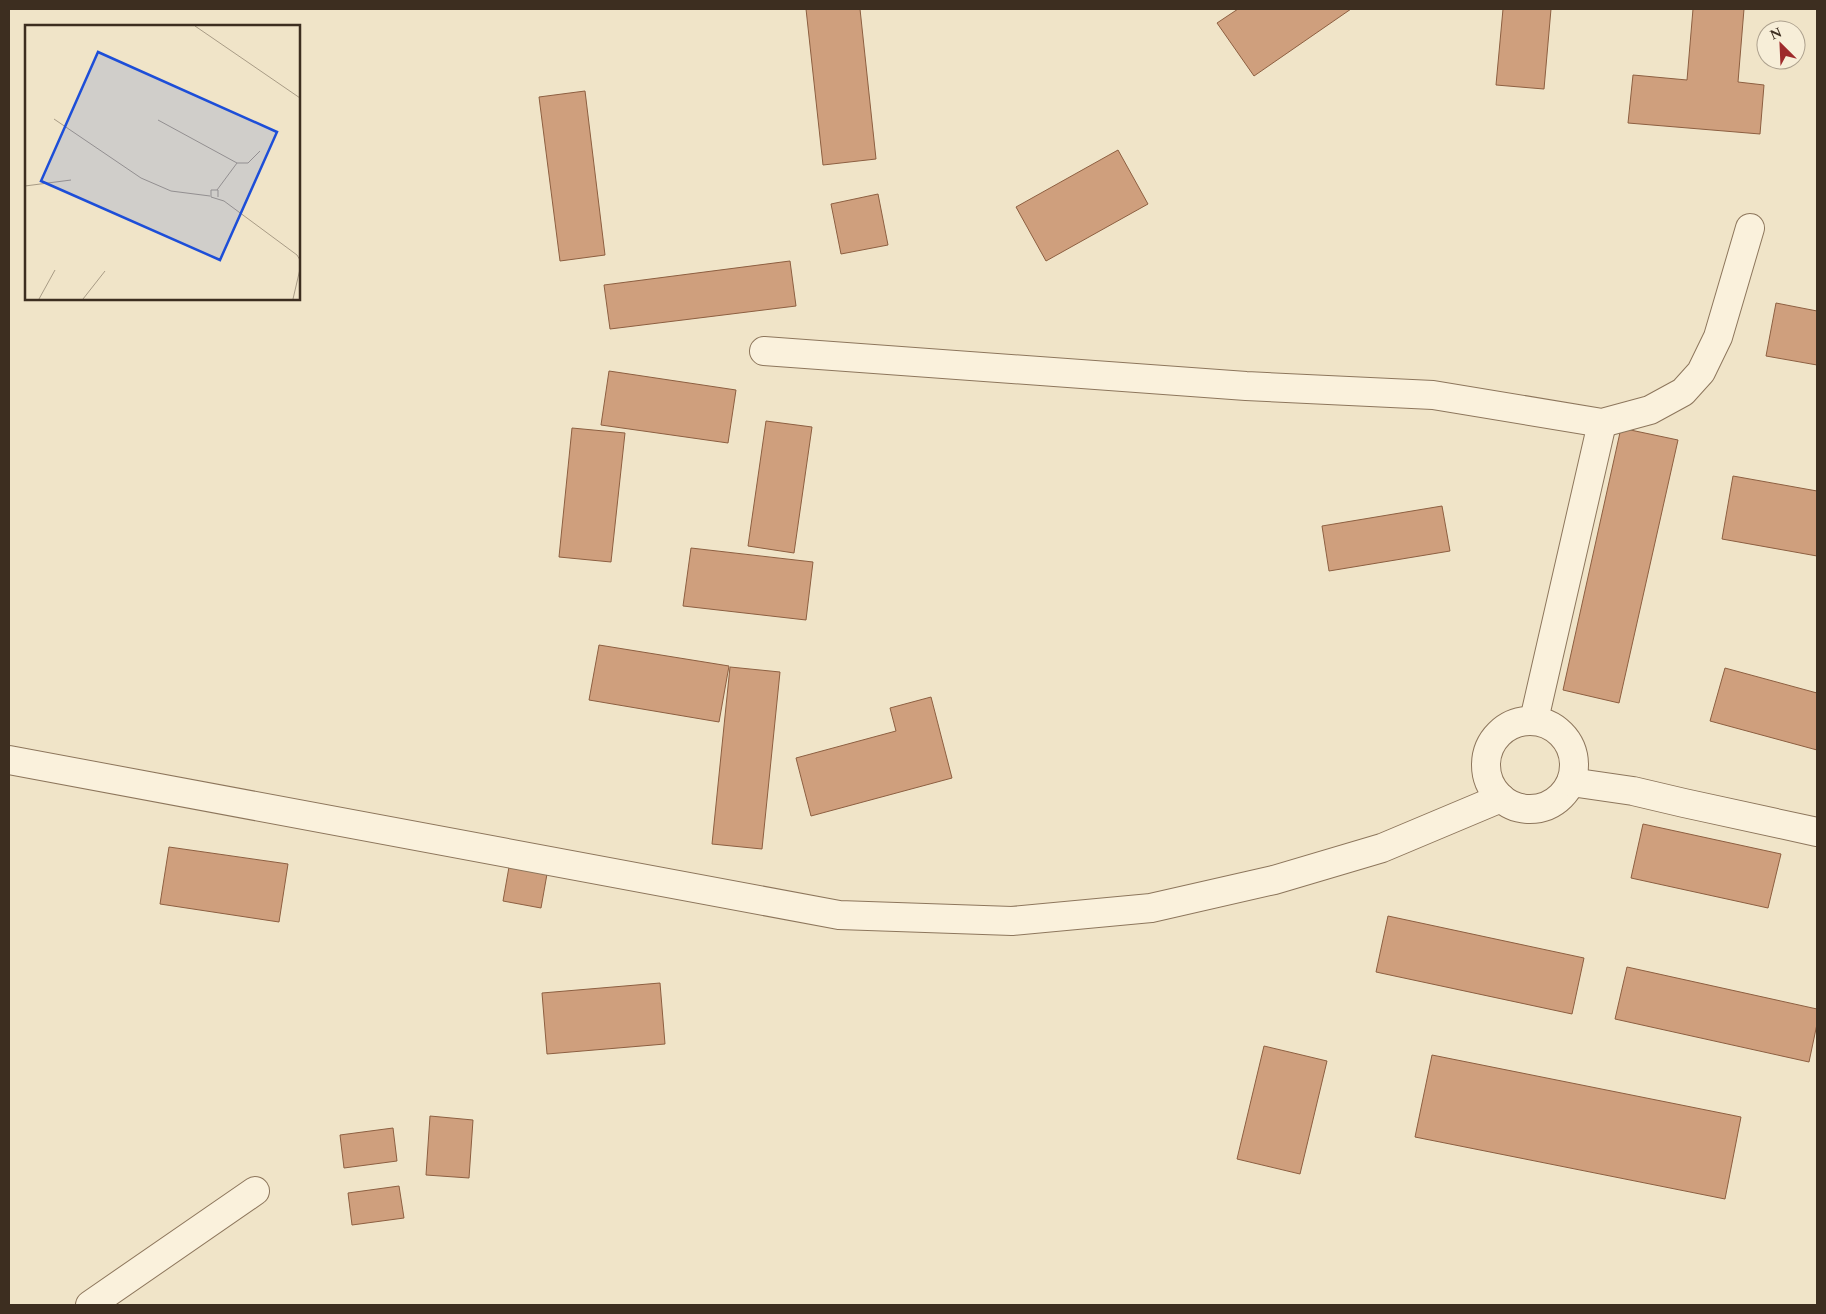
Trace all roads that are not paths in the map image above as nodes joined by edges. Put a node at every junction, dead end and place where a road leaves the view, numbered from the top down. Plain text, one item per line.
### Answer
1 (1750, 228) dead end
2 (764, 351) dead end
3 (1602, 423) junction
4 (1534, 720) junction
5 (9, 760) edge
6 (1571, 782) junction
7 (1501, 798) junction
8 (1817, 832) edge
9 (255, 1191) dead end
10 (90, 1305) edge

1 - 3 street
2 - 3 street
3 - 4 street
4 - 6 street
4 - 7 street
5 - 7 street
6 - 7 street
6 - 8 street
9 - 10 street

